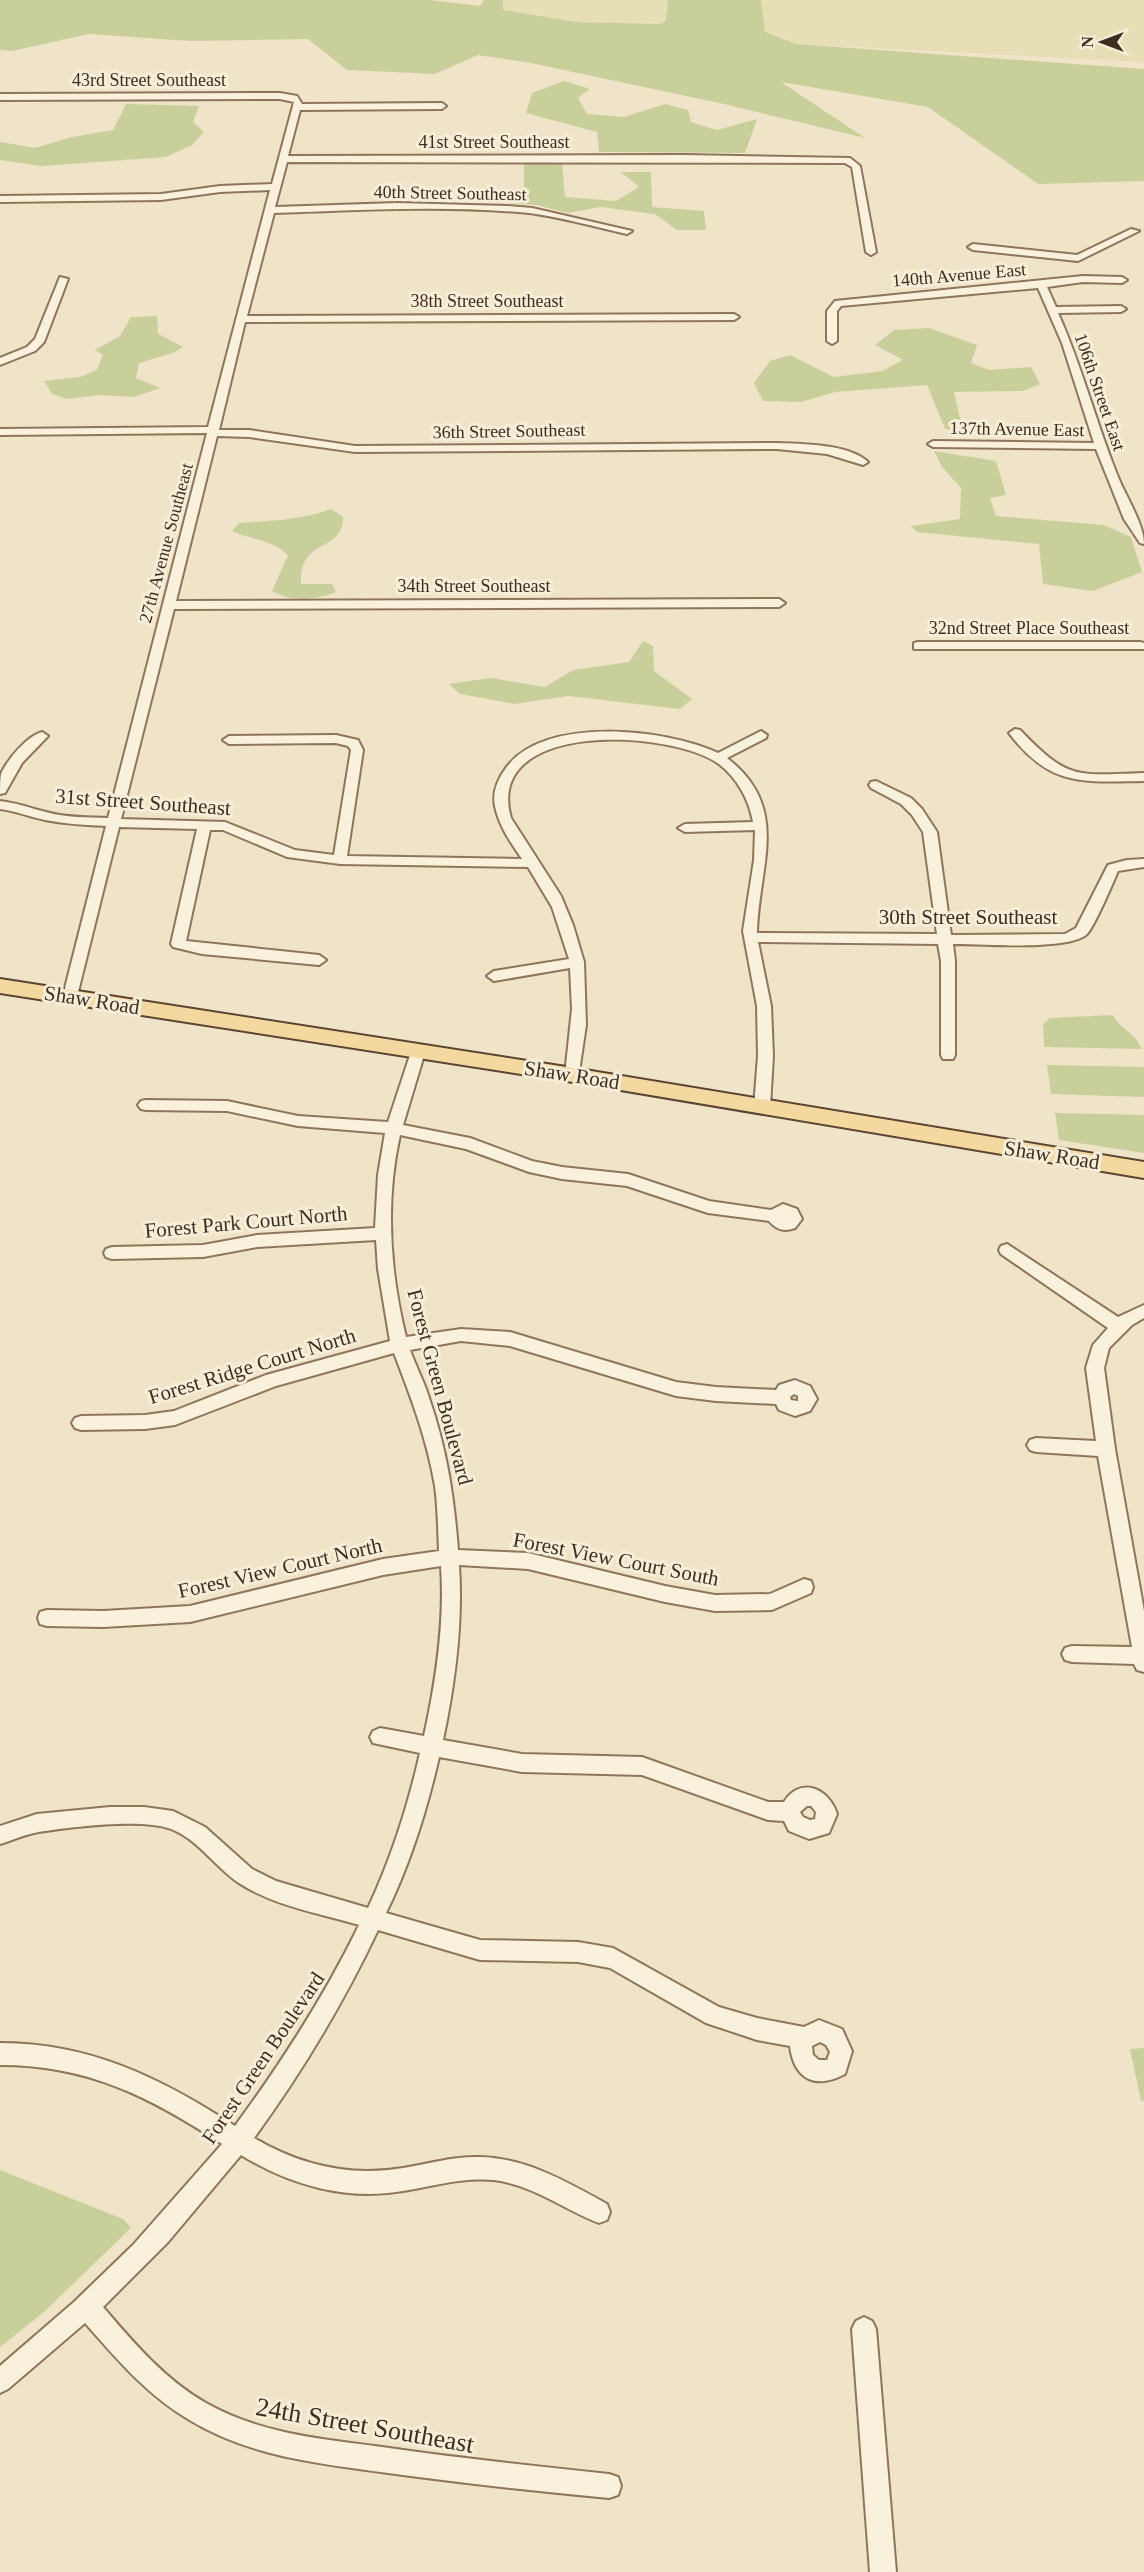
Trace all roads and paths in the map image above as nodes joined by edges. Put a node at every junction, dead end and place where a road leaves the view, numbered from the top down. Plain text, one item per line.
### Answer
1 (0, 97) edge
2 (298, 103) junction
3 (442, 106) dead end
4 (284, 159) junction
5 (276, 187) junction
6 (0, 199) edge
7 (270, 210) junction
8 (627, 231) dead end
9 (1134, 231) dead end
10 (973, 246) dead end
11 (872, 252) dead end
12 (1078, 258) junction
13 (63, 279) dead end
14 (1083, 279) junction
15 (1122, 280) dead end
16 (1041, 285) junction
17 (1121, 309) dead end
18 (1054, 310) junction
19 (734, 317) dead end
20 (241, 319) junction
21 (832, 341) dead end
22 (0, 362) edge
23 (213, 431) junction
24 (0, 432) edge
25 (933, 444) dead end
26 (1100, 446) junction
27 (863, 462) dead end
28 (1144, 518) edge
29 (1130, 519) junction
30 (1144, 541) edge
31 (779, 603) dead end
32 (168, 606) junction
33 (918, 646) dead end
34 (1140, 646) dead end
35 (1014, 733) dead end
36 (760, 735) dead end
37 (42, 736) dead end
38 (229, 740) dead end
39 (718, 758) junction
40 (1144, 777) edge
41 (876, 785) dead end
42 (0, 790) edge
43 (0, 805) edge
44 (114, 823) junction
45 (205, 824) junction
46 (759, 826) junction
47 (685, 828) dead end
48 (339, 860) junction
49 (530, 863) junction
50 (1144, 863) edge
51 (751, 937) junction
52 (944, 939) junction
53 (319, 960) dead end
54 (577, 962) junction
55 (494, 976) dead end
56 (0, 986) edge
57 (70, 996) junction
58 (418, 1052) junction
59 (948, 1055) dead end
60 (573, 1075) junction
61 (146, 1105) dead end
62 (762, 1107) junction
63 (392, 1129) junction
64 (1144, 1170) edge
65 (774, 1216) dead end
66 (383, 1234) junction
67 (1006, 1250) dead end
68 (112, 1253) dead end
69 (1144, 1311) edge
70 (1118, 1326) junction
71 (399, 1345) junction
72 (781, 1397) dead end
73 (81, 1423) dead end
74 (1036, 1445) dead end
75 (1106, 1449) junction
76 (451, 1557) junction
77 (804, 1587) dead end
78 (47, 1618) dead end
79 (1072, 1654) dead end
80 (1143, 1660) edge
81 (380, 1737) dead end
82 (433, 1748) junction
83 (790, 1812) dead end
84 (0, 1835) edge
85 (374, 1919) junction
86 (805, 2038) dead end
87 (0, 2054) edge
88 (239, 2142) junction
89 (599, 2212) dead end
90 (87, 2307) junction
91 (864, 2329) dead end
92 (0, 2381) edge
93 (609, 2486) dead end
94 (883, 2572) edge

1 - 2 street, 43rd Street Southeast
2 - 3 street, 43rd Street Southeast
2 - 4 street, 27th Avenue Southeast
4 - 5 street, 27th Avenue Southeast
4 - 11 street, 41st Street Southeast
5 - 6 street
5 - 7 street, 27th Avenue Southeast
7 - 8 street, 40th Street Southeast
7 - 20 street, 27th Avenue Southeast
9 - 12 street
10 - 12 street
12 - 14 street
13 - 22 street
14 - 15 street, 140th Avenue East
14 - 16 street, 140th Avenue East
16 - 18 street, 106th Street East
16 - 21 street, 140th Avenue East
17 - 18 street
18 - 26 street, 106th Street East
19 - 20 street, 38th Street Southeast
20 - 23 street, 27th Avenue Southeast
23 - 24 street, 36th Street Southeast
23 - 27 street, 36th Street Southeast
23 - 32 street, 27th Avenue Southeast
25 - 26 street, 137th Avenue East
26 - 29 street, 106th Street East
28 - 29 street
29 - 30 street, 106th Street East
31 - 32 street, 34th Street Southeast
32 - 44 street, 27th Avenue Southeast
33 - 34 street, 32nd Street Place Southeast
35 - 40 street
36 - 39 street
37 - 42 street
38 - 48 street
39 - 46 street
39 - 49 street
41 - 52 street
43 - 44 street, 31st Street Southeast
44 - 45 street, 31st Street Southeast
44 - 57 street, 27th Avenue Southeast
45 - 48 street, 31st Street Southeast
45 - 53 street
46 - 47 street
46 - 51 street
48 - 49 street, 31st Street Southeast
49 - 54 street
50 - 52 street, 30th Street Southeast
51 - 52 street, 30th Street Southeast
51 - 62 street
52 - 59 street
54 - 55 street
54 - 60 street
56 - 57 main road, Shaw Road
57 - 58 main road, Shaw Road
58 - 60 main road, Shaw Road
58 - 63 street, Forest Green Boulevard
60 - 62 main road, Shaw Road
61 - 63 street
62 - 64 main road, Shaw Road
63 - 65 street
63 - 66 street, Forest Green Boulevard
66 - 68 street, Forest Park Court North
66 - 71 street, Forest Green Boulevard
67 - 70 street
69 - 70 street
70 - 75 street
71 - 72 street, Forest Ridge Court North
71 - 73 street, Forest Ridge Court North
71 - 76 street, Forest Green Boulevard
74 - 75 street
75 - 80 street
76 - 77 street, Forest View Court South
76 - 78 street, Forest View Court North
76 - 82 street, Forest Green Boulevard
79 - 80 street
81 - 82 street
82 - 83 street
82 - 85 street, Forest Green Boulevard
84 - 85 street
85 - 86 street
85 - 88 street, Forest Green Boulevard
87 - 88 street
88 - 89 street
88 - 90 street, Forest Green Boulevard
90 - 92 street, Forest Green Boulevard
90 - 93 street, 24th Street Southeast
91 - 94 street

